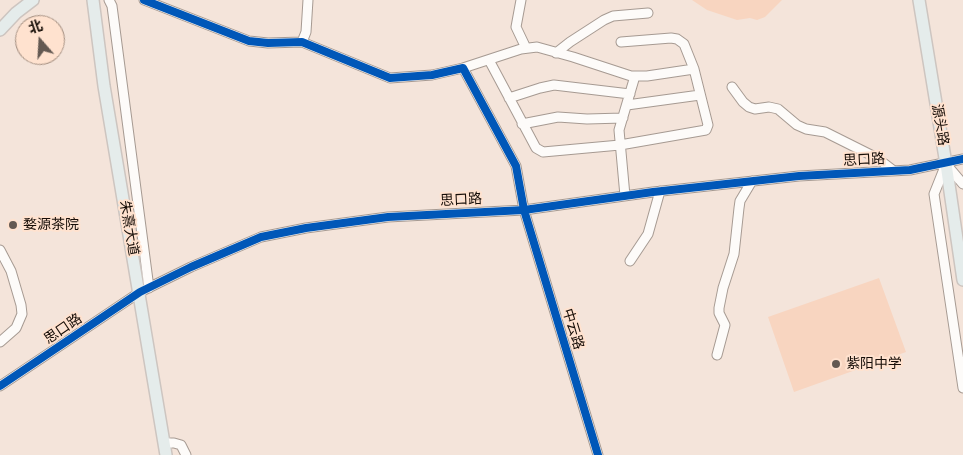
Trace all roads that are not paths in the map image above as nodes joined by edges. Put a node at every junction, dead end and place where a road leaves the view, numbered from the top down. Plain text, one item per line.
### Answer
1 (32, 0) edge
2 (93, 0) edge
3 (109, 0) edge
4 (144, 0) edge
5 (308, 0) edge
6 (521, 0) edge
7 (919, 0) edge
8 (648, 13) dead end
9 (0, 30) edge
10 (302, 42) junction
11 (621, 42) dead end
12 (526, 48) junction
13 (556, 52) junction
14 (489, 60) junction
15 (463, 68) junction
16 (694, 69) junction
17 (635, 76) junction
18 (732, 87) dead end
19 (630, 94) junction
20 (700, 95) junction
21 (509, 98) junction
22 (627, 105) junction
23 (623, 118) junction
24 (522, 124) junction
25 (620, 146) junction
26 (963, 159) edge
27 (946, 164) junction
28 (894, 171) junction
29 (752, 181) junction
30 (963, 184) edge
31 (660, 191) junction
32 (625, 196) junction
33 (524, 210) junction
34 (0, 250) edge
35 (630, 261) dead end
36 (963, 280) edge
37 (144, 290) junction
38 (0, 342) edge
39 (717, 354) dead end
40 (0, 386) edge
41 (963, 388) edge
42 (165, 449) edge
43 (186, 455) edge
44 (598, 455) edge

1 - 9 main road
2 - 37 main road, 朱熹大道
3 - 37 street
4 - 10 street
5 - 10 street
6 - 12 street
7 - 27 main road, 源头路
8 - 13 street
10 - 15 street
11 - 16 street
12 - 13 street
12 - 14 street
13 - 17 street
14 - 15 street
14 - 21 street
15 - 33 street, 中云路
16 - 17 street
16 - 20 street
17 - 19 street
18 - 28 street
19 - 21 street
19 - 22 street
20 - 22 street
20 - 25 street
21 - 24 street
22 - 23 street
23 - 24 street
23 - 25 street
24 - 25 street
25 - 32 street
26 - 27 street, 思口路
27 - 28 street, 思口路
27 - 30 street
27 - 36 main road, 源头路
27 - 41 street
28 - 29 street, 思口路
29 - 31 street, 思口路
29 - 39 street
31 - 32 street, 思口路
31 - 35 street
32 - 33 street, 思口路
33 - 37 street, 思口路
33 - 44 street, 中云路
34 - 38 street
37 - 40 street, 思口路
37 - 42 main road, 朱熹大道
42 - 43 street

